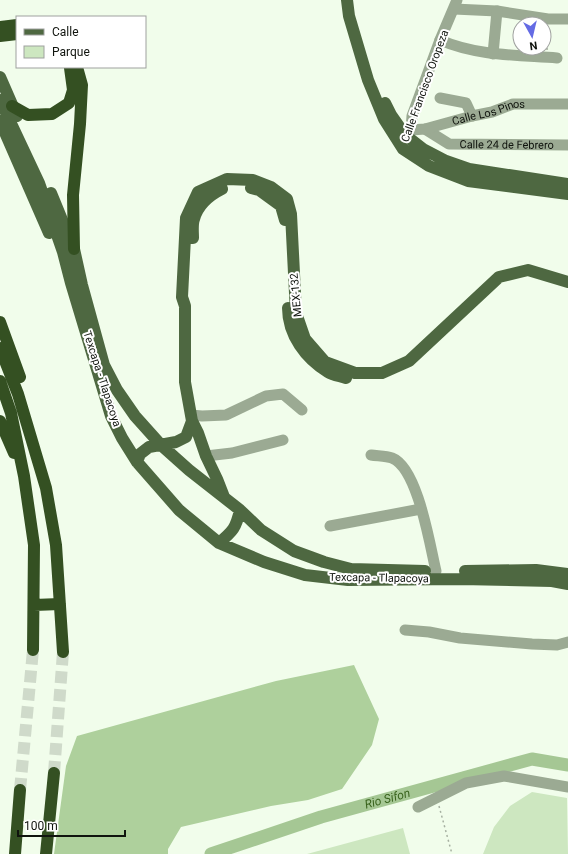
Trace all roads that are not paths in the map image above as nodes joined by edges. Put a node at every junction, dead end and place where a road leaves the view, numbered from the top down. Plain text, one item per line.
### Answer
1 (347, 0) edge
2 (355, 0) edge
3 (456, 4) edge
4 (497, 11) junction
5 (568, 19) edge
6 (16, 25) edge
7 (1, 31) edge
8 (16, 34) edge
9 (440, 40) junction
10 (493, 54) junction
11 (552, 58) dead end
12 (69, 68) edge
13 (77, 68) edge
14 (0, 77) edge
15 (440, 98) dead end
16 (0, 100) edge
17 (568, 104) edge
18 (12, 106) junction
19 (472, 116) junction
20 (0, 121) edge
21 (425, 129) junction
22 (408, 133) junction
23 (568, 146) edge
24 (403, 149) junction
25 (568, 184) edge
26 (568, 194) edge
27 (74, 249) junction
28 (568, 282) edge
29 (71, 284) junction
30 (568, 288) edge
31 (185, 306) junction
32 (0, 322) edge
33 (0, 348) edge
34 (0, 381) edge
35 (302, 410) dead end
36 (192, 418) junction
37 (0, 421) edge
38 (283, 440) dead end
39 (161, 445) junction
40 (371, 455) dead end
41 (206, 456) junction
42 (137, 462) junction
43 (24, 476) junction
44 (46, 488) junction
45 (224, 497) junction
46 (421, 509) junction
47 (240, 510) junction
48 (330, 526) dead end
49 (219, 543) junction
50 (436, 571) junction
51 (568, 574) edge
52 (568, 584) edge
53 (60, 604) junction
54 (34, 605) junction
55 (405, 630) dead end
56 (568, 642) edge
57 (33, 650) tunnel mouth
58 (63, 652) tunnel mouth
59 (54, 773) tunnel mouth
60 (568, 787) edge
61 (20, 790) tunnel mouth
62 (418, 807) dead end
63 (15, 854) edge
64 (46, 854) edge

1 - 24 main road
2 - 22 main road
3 - 4 street
3 - 9 street, Calle Francisco Oropeza
4 - 5 street
4 - 10 street
6 - 7 highway
7 - 8 highway
9 - 10 street
9 - 22 street, Calle Francisco Oropeza
10 - 11 street
12 - 18 highway
13 - 27 highway
14 - 18 main road, Texcapa - Tlapacoya
15 - 19 street
16 - 29 main road, Texcapa - Tlapacoya
17 - 19 street, Calle Los Pinos
18 - 27 main road, Texcapa - Tlapacoya
19 - 21 street, Calle Los Pinos
20 - 29 main road
21 - 22 street, Calle Los Pinos
21 - 23 street, Calle 24 de Febrero
22 - 24 street, Calle Francisco Oropeza
22 - 25 main road
24 - 26 main road
27 - 39 main road, Texcapa - Tlapacoya
28 - 31 main road, MEX-132
29 - 42 main road, Texcapa - Tlapacoya
30 - 31 main road, MEX-132
31 - 36 main road, MEX-132
32 - 44 highway
33 - 44 highway
34 - 43 highway
35 - 36 street
36 - 39 main road
36 - 41 main road, MEX-132
37 - 43 highway
38 - 41 street
39 - 42 main road
39 - 45 main road, Texcapa - Tlapacoya
40 - 46 street
41 - 45 main road, MEX-132
42 - 49 main road, Texcapa - Tlapacoya
43 - 54 highway
44 - 53 highway
45 - 47 main road, Texcapa - Tlapacoya
46 - 48 street
46 - 50 street
47 - 49 main road
47 - 50 main road, Texcapa - Tlapacoya
49 - 52 main road, Texcapa - Tlapacoya
50 - 51 main road, Texcapa - Tlapacoya
53 - 54 highway
53 - 58 highway
54 - 57 highway
55 - 56 street
59 - 64 highway
60 - 62 street
61 - 63 highway

